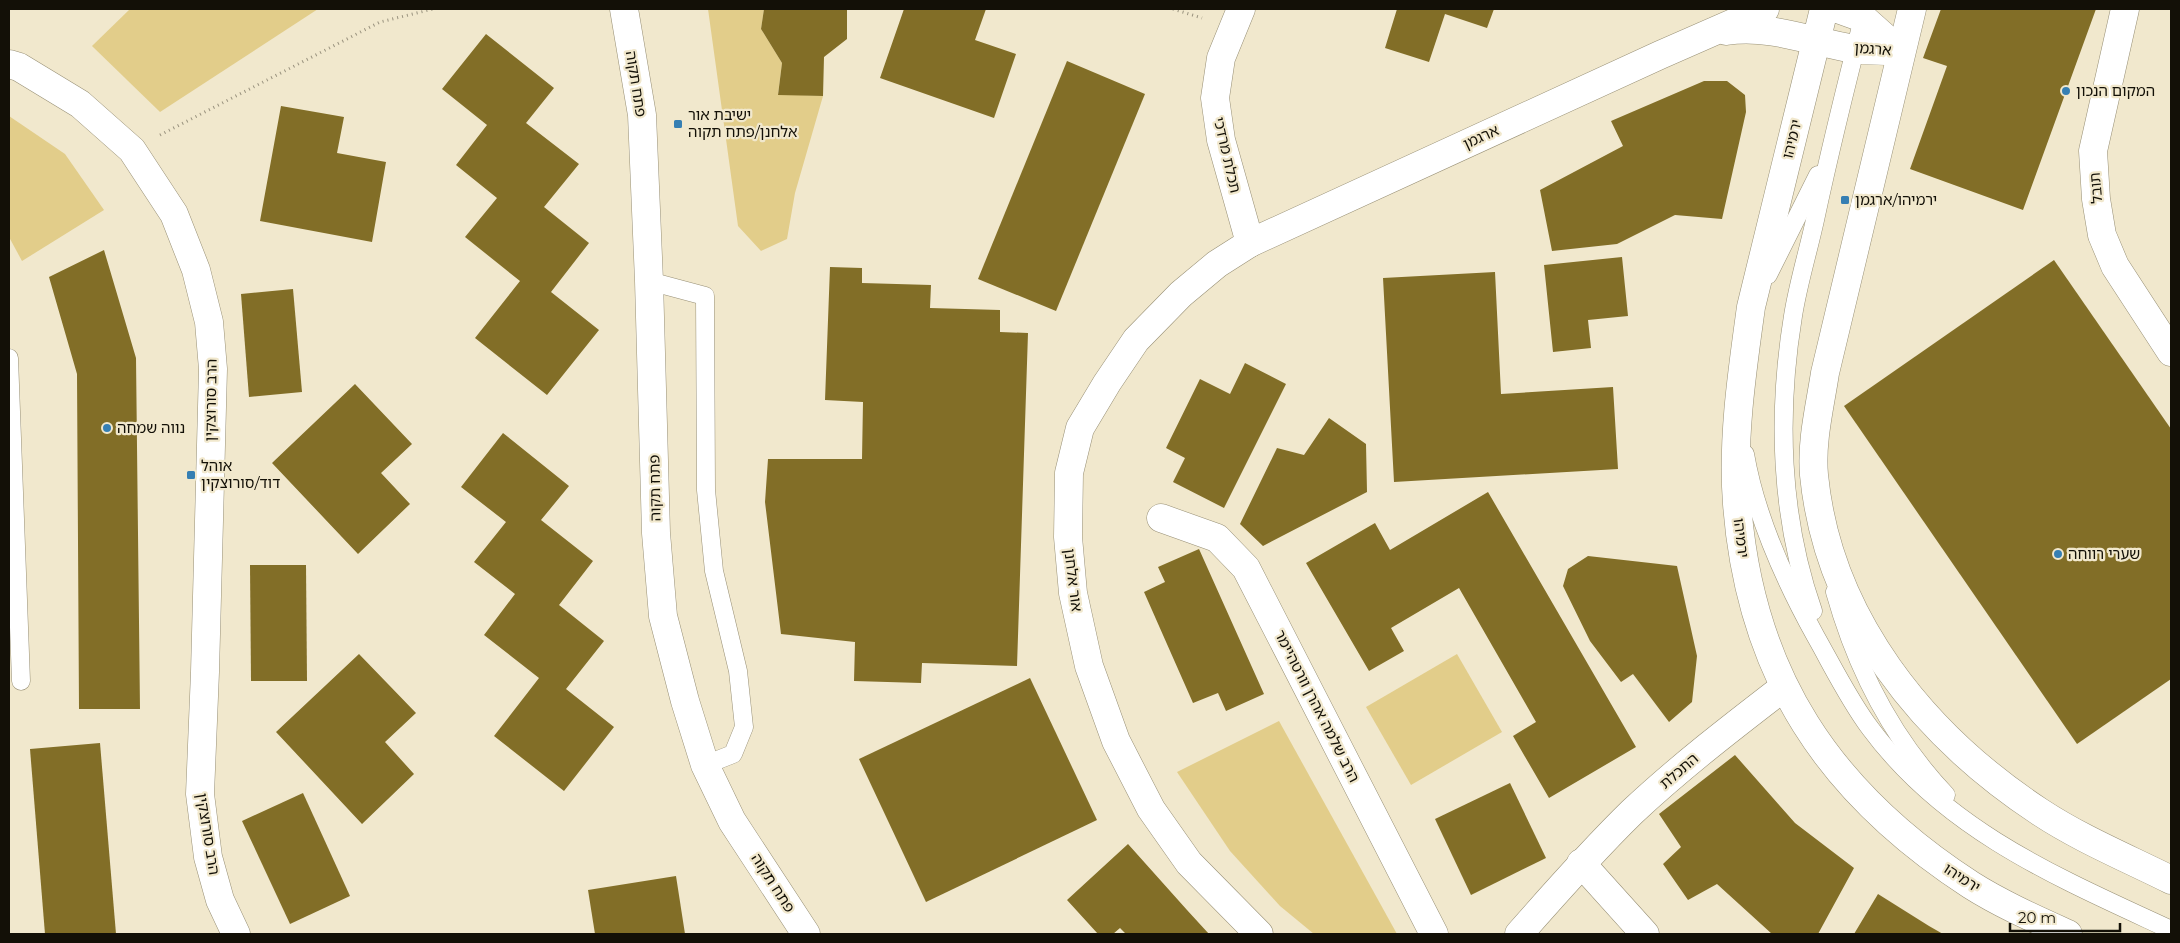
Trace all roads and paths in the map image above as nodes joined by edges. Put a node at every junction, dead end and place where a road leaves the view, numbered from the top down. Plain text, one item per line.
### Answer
1 (433, 9) edge
2 (624, 9) edge
3 (1241, 9) edge
4 (1765, 9) edge
5 (1824, 9) edge
6 (1838, 9) edge
7 (1912, 9) edge
8 (2125, 9) edge
9 (1737, 14) edge
10 (1865, 14) edge
11 (1712, 33) junction
12 (1817, 40) junction
13 (1855, 49) junction
14 (1900, 51) junction
15 (9, 64) edge
16 (132, 150) junction
17 (1829, 153) junction
18 (1250, 243) junction
19 (649, 281) junction
20 (1751, 307) junction
21 (2171, 352) edge
22 (9, 358) edge
23 (1739, 416) junction
24 (1161, 518) dead end
25 (1821, 519) junction
26 (22, 681) dead end
27 (1784, 687) junction
28 (1848, 694) junction
29 (705, 765) junction
30 (1581, 863) junction
31 (2050, 874) junction
32 (2171, 880) edge
33 (2171, 930) edge
34 (236, 934) edge
35 (806, 934) edge
36 (1259, 934) edge
37 (1434, 934) edge
38 (1519, 934) edge
39 (1645, 934) edge
40 (2068, 934) edge

1 - 16 path
2 - 19 street, פתח תקוה
3 - 18 street, תכלת מרדכי
4 - 9 street, ארגמן
5 - 12 street, ירמיהו
6 - 10 street, ארגמן
7 - 14 street
8 - 21 street, תובל
9 - 11 street, ארגמן
10 - 13 lane
10 - 14 street, ארגמן
11 - 12 street, ארגמן
11 - 18 street, ארגמן
12 - 13 street, ארגמן
12 - 20 street, ירמיהו
13 - 14 street, ארגמן
13 - 17 lane
14 - 25 street
15 - 16 street, הרב סורוצקין
16 - 34 street, הרב סורוצקין
17 - 20 lane
17 - 28 lane
18 - 36 street, אור אלחנן
19 - 29 street, פתח תקוה
19 - 29 lane
20 - 23 street, ירמיהו
22 - 26 lane
23 - 27 street, ירמיהו
23 - 28 lane
24 - 37 street, הרב שלמה אהרן וורטהיימר
25 - 31 lane
25 - 32 street
27 - 30 street, התכלת
27 - 40 street, ירמיהו
28 - 31 lane
29 - 35 street, פתח תקוה
30 - 38 street, התכלת
30 - 39 street
31 - 33 lane

